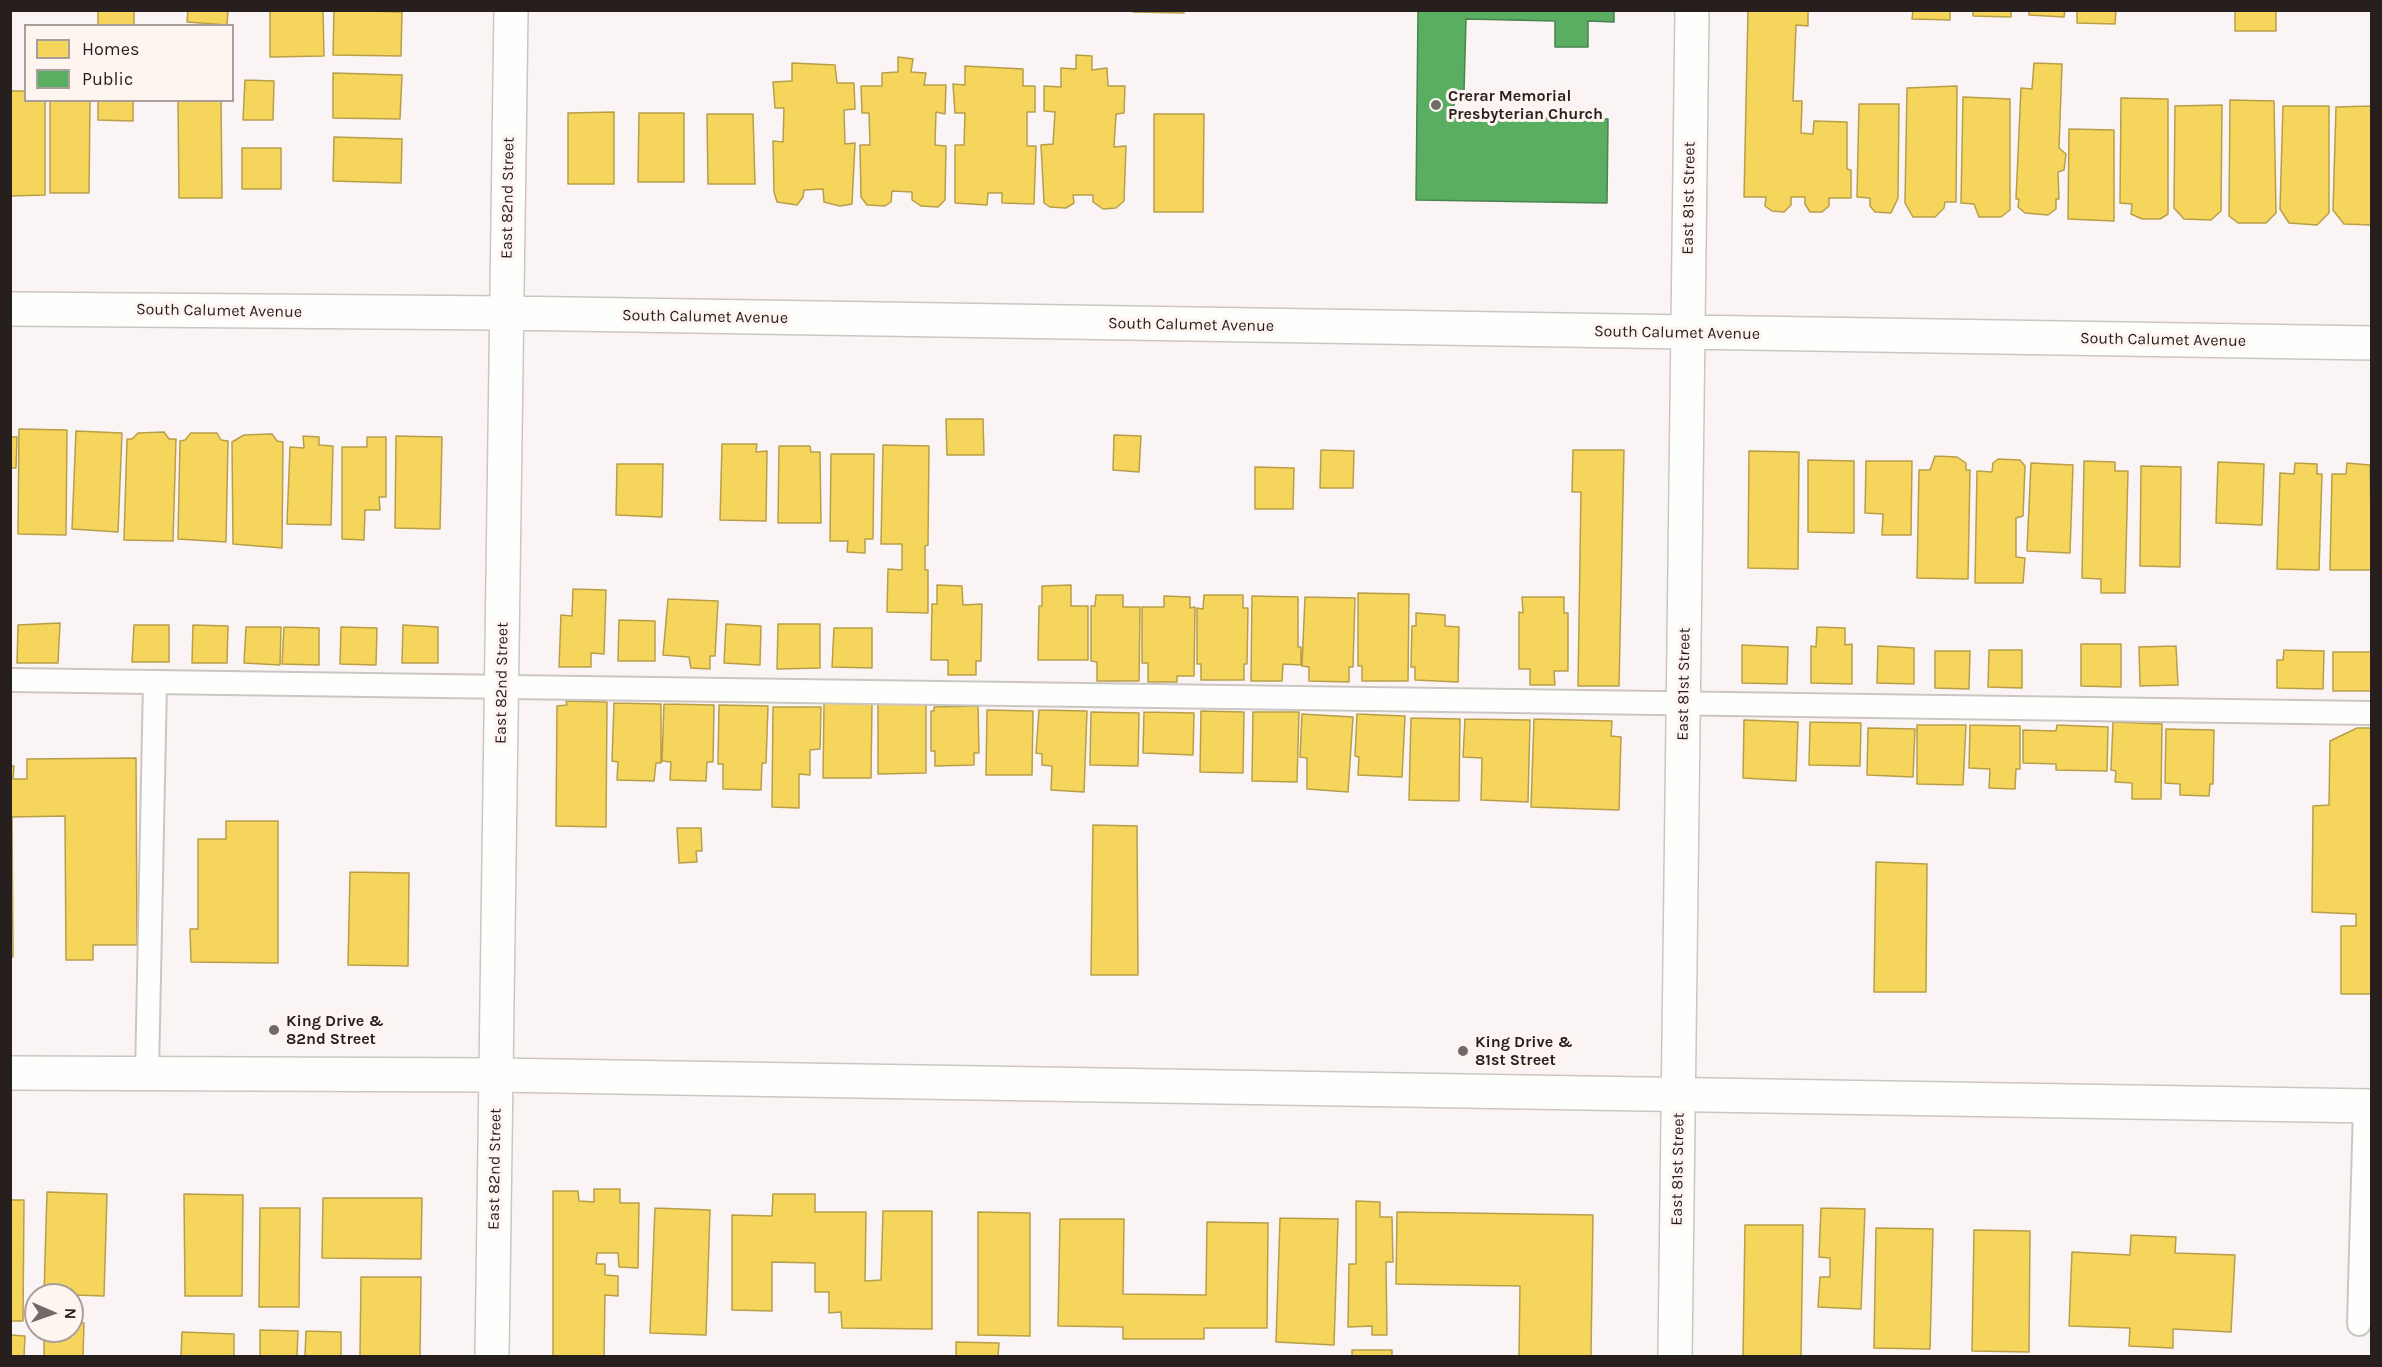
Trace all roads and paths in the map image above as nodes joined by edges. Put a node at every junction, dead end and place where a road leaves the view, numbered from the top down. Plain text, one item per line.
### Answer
1 (511, 10) edge
2 (1692, 10) edge
3 (10, 309) edge
4 (507, 314) junction
5 (1688, 333) junction
6 (2372, 343) edge
7 (10, 680) edge
8 (155, 682) junction
9 (502, 687) junction
10 (1684, 703) junction
11 (2372, 713) edge
12 (10, 1073) edge
13 (147, 1074) junction
14 (496, 1075) junction
15 (1679, 1095) junction
16 (2368, 1106) edge
17 (2359, 1324) dead end
18 (492, 1356) edge
19 (1675, 1356) edge

1 - 4 street, East 82nd Street
2 - 5 street, East 81st Street
3 - 4 street, South Calumet Avenue
4 - 5 street, South Calumet Avenue
4 - 9 street, East 82nd Street
5 - 6 street, South Calumet Avenue
5 - 10 street, East 81st Street
7 - 8 lane
8 - 9 lane
8 - 13 lane
9 - 10 lane
9 - 14 street, East 82nd Street
10 - 11 lane
10 - 15 street, East 81st Street
12 - 13 street
13 - 14 street
14 - 15 street
14 - 18 street, East 82nd Street
15 - 16 street
15 - 19 street, East 81st Street
16 - 17 lane

